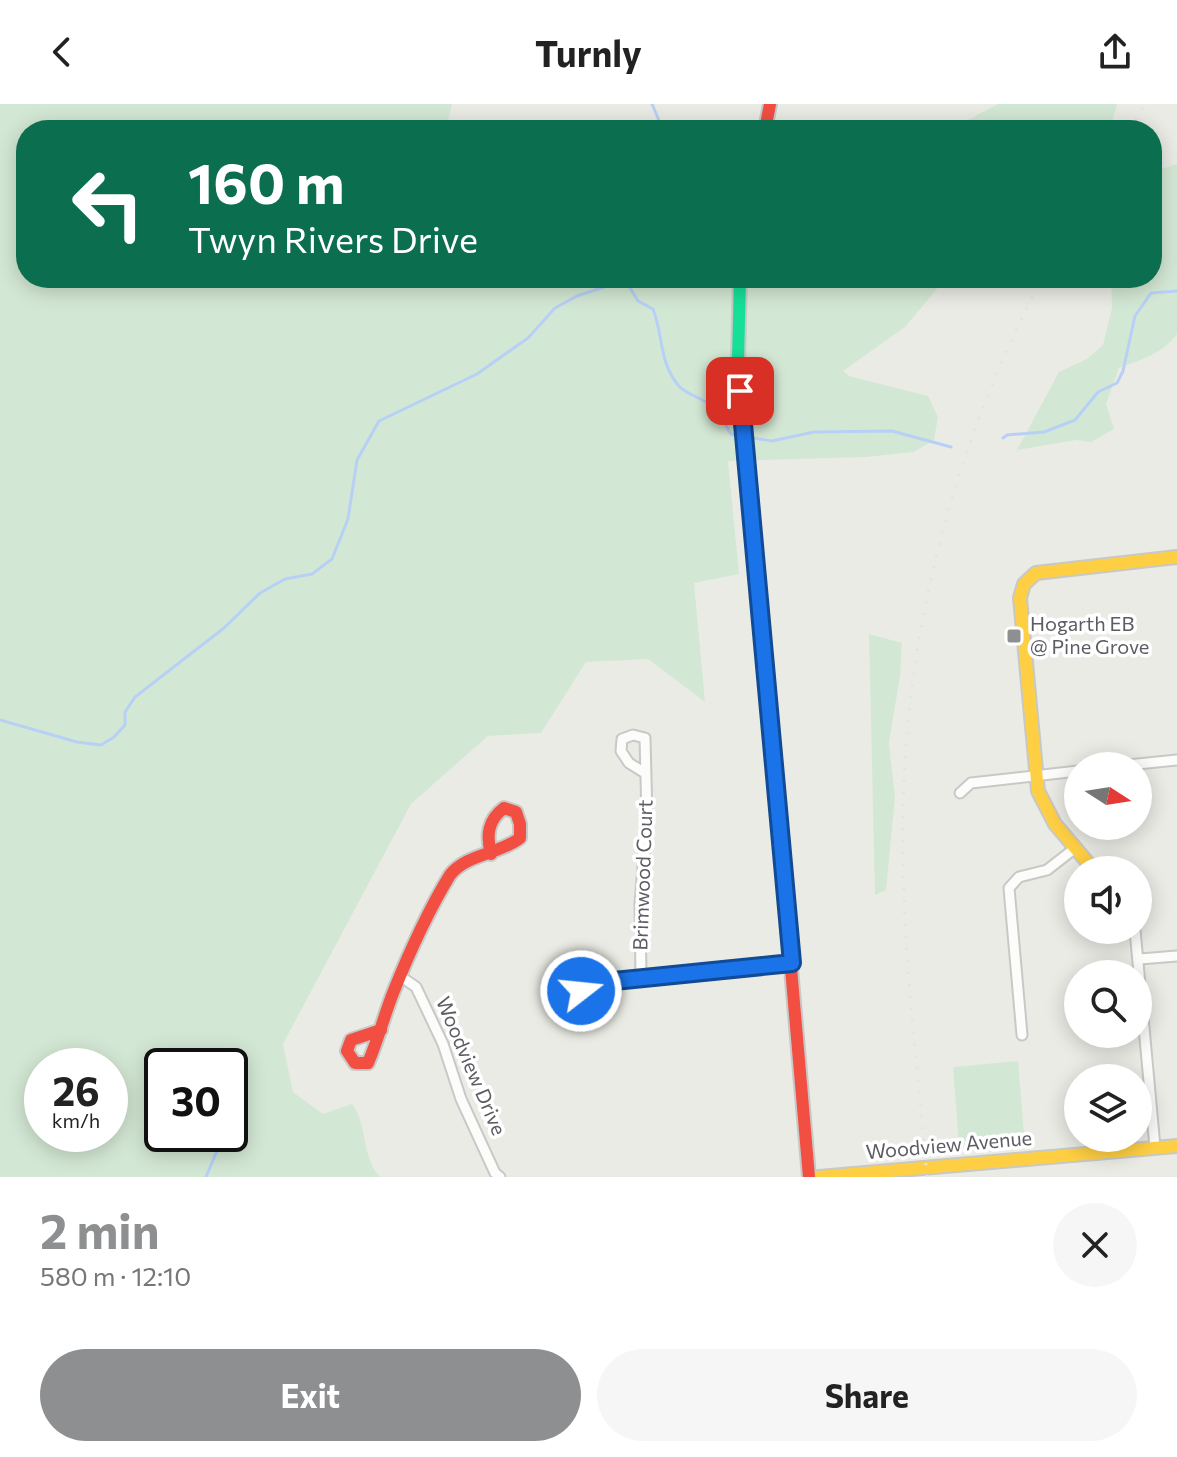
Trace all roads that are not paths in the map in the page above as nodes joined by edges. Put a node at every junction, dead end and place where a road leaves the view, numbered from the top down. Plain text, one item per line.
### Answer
1 (740, 288) edge
2 (1177, 557) edge
3 (1177, 760) edge
4 (1152, 763) edge
5 (645, 773) dead end
6 (1064, 773) edge
7 (1037, 776) junction
8 (960, 793) dead end
9 (1074, 849) junction
10 (491, 854) dead end
11 (1081, 856) edge
12 (1137, 944) edge
13 (1177, 956) edge
14 (1140, 959) junction
15 (792, 963) junction
16 (400, 976) junction
17 (641, 978) junction
18 (614, 981) junction
19 (381, 1030) dead end
20 (1022, 1035) dead end
21 (1177, 1146) edge
22 (1155, 1147) junction
23 (500, 1177) edge
24 (809, 1177) edge
25 (819, 1177) edge

1 - 15 street
2 - 7 street
3 - 4 street
5 - 17 street, Brimwood Court
6 - 7 street
7 - 8 street
7 - 9 street
9 - 11 street
9 - 20 street
10 - 16 street
12 - 14 street
13 - 14 street
14 - 22 street
15 - 17 street
15 - 24 street
16 - 19 street
16 - 23 street, Woodview Drive
17 - 18 street
18 - 18 street
21 - 22 street, Woodview Avenue
22 - 25 street, Woodview Avenue

